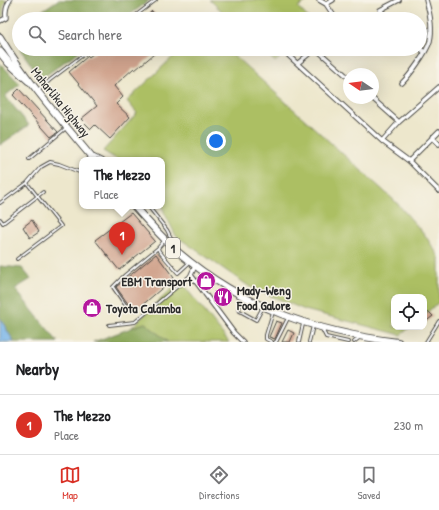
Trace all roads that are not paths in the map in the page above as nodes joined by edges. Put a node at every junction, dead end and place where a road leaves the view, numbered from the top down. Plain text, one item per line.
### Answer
1 (10, 0) edge
2 (156, 0) edge
3 (319, 0) edge
4 (333, 0) edge
5 (399, 0) edge
6 (426, 0) edge
7 (326, 4) junction
8 (140, 12) edge
9 (331, 12) edge
10 (382, 12) edge
11 (0, 21) edge
12 (0, 37) edge
13 (427, 46) edge
14 (0, 52) edge
15 (82, 56) edge
16 (289, 56) dead end
17 (306, 56) edge
18 (323, 56) edge
19 (422, 56) edge
20 (298, 63) junction
21 (343, 73) edge
22 (29, 81) junction
23 (402, 83) dead end
24 (439, 87) edge
25 (37, 92) junction
26 (379, 104) edge
27 (399, 122) junction
28 (67, 128) junction
29 (439, 131) edge
30 (432, 138) junction
31 (382, 141) junction
32 (439, 144) edge
33 (90, 154) junction
34 (92, 157) edge
35 (96, 157) edge
36 (29, 159) dead end
37 (409, 161) junction
38 (79, 172) edge
39 (27, 182) junction
40 (439, 191) edge
41 (43, 192) dead end
42 (37, 196) junction
43 (0, 203) edge
44 (137, 209) edge
45 (150, 209) edge
46 (0, 219) edge
47 (165, 240) junction
48 (158, 248) junction
49 (178, 252) junction
50 (17, 259) dead end
51 (193, 264) junction
52 (191, 275) junction
53 (244, 297) junction
54 (263, 306) junction
55 (128, 309) dead end
56 (273, 311) junction
57 (288, 317) junction
58 (439, 321) edge
59 (303, 323) junction
60 (109, 325) dead end
61 (313, 326) junction
62 (322, 328) junction
63 (361, 336) junction
64 (368, 340) edge
65 (243, 342) edge
66 (273, 342) edge
67 (299, 342) edge
68 (309, 342) edge
69 (348, 342) edge
70 (354, 342) edge
71 (393, 342) edge
72 (398, 342) edge
73 (426, 342) edge

1 - 11 street
2 - 8 lane
3 - 7 street
4 - 7 street
5 - 10 street
6 - 13 street
7 - 9 street
12 - 22 highway, Maharlika Highway
14 - 22 highway
15 - 25 lane
16 - 20 street
17 - 20 street
18 - 21 street
19 - 23 street
20 - 31 street
22 - 25 highway, Maharlika Highway
24 - 27 street
25 - 28 highway, Maharlika Highway
26 - 27 street
27 - 31 street
28 - 33 highway, Maharlika Highway
28 - 36 lane
29 - 30 street
30 - 32 street
30 - 37 street
31 - 37 street
33 - 34 highway, Maharlika Highway
33 - 35 lane
37 - 40 street
38 - 39 lane
39 - 42 lane
39 - 43 lane
41 - 42 lane
42 - 46 lane
42 - 50 lane
44 - 47 highway, 1
45 - 49 lane
47 - 48 lane
47 - 49 highway, 1
48 - 51 lane
48 - 55 lane
49 - 51 highway, 1
51 - 52 street
51 - 53 highway, 1
52 - 60 lane
52 - 65 street
53 - 54 highway, 1
53 - 54 lane
54 - 56 highway, 1
56 - 57 highway, 1
56 - 66 lane
57 - 59 highway, 1
57 - 66 lane
58 - 73 lane
59 - 61 highway, 1
59 - 67 lane
61 - 62 highway, 1
61 - 68 lane
62 - 63 highway, 1
62 - 69 lane
63 - 64 highway, 1
63 - 70 lane
64 - 71 highway, 1
71 - 72 highway, 1

